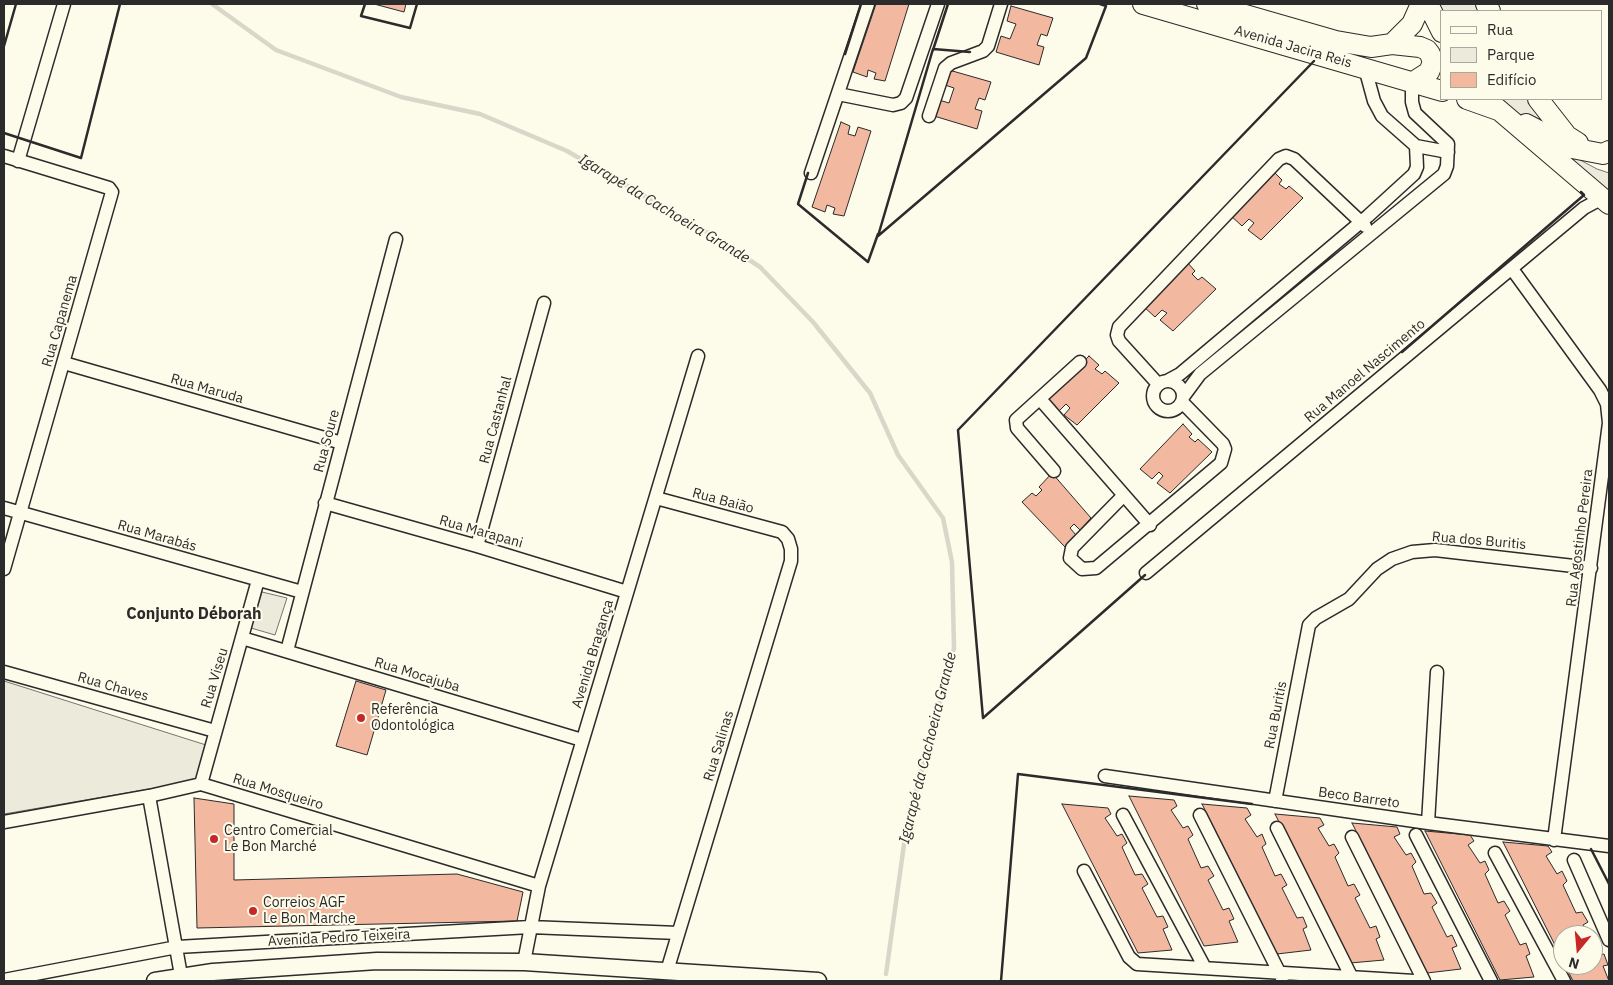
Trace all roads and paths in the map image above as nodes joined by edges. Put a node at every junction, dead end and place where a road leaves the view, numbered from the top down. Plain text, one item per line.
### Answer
1 (64, 4) edge
2 (868, 4) edge
3 (938, 4) edge
4 (1001, 4) edge
5 (1143, 4) edge
6 (1207, 4) edge
7 (1421, 4) edge
8 (1428, 4) edge
9 (1440, 28) edge
10 (1392, 44) junction
11 (1365, 68) junction
12 (1412, 82) junction
13 (1440, 90) edge
14 (838, 94) junction
15 (1472, 100) edge
16 (1539, 100) edge
17 (1492, 104) edge
18 (929, 116) dead end
19 (1416, 146) junction
20 (1448, 152) junction
21 (1600, 152) edge
22 (4, 156) edge
23 (18, 161) junction
24 (812, 173) dead end
25 (1608, 203) edge
26 (1361, 222) junction
27 (1372, 233) junction
28 (396, 240) dead end
29 (1512, 269) junction
30 (544, 303) dead end
31 (698, 356) dead end
32 (1080, 362) dead end
33 (64, 363) junction
34 (1162, 382) junction
35 (1040, 399) junction
36 (1183, 399) junction
37 (342, 443) junction
38 (1054, 470) dead end
39 (1124, 495) junction
40 (656, 498) junction
41 (325, 503) junction
42 (4, 508) edge
43 (20, 512) junction
44 (1150, 525) junction
45 (782, 532) joint
46 (477, 546) junction
47 (1591, 568) junction
48 (4, 569) edge
49 (1146, 574) dead end
50 (258, 580) junction
51 (302, 592) junction
52 (627, 592) junction
53 (1306, 635) joint
54 (242, 638) junction
55 (287, 651) junction
56 (4, 672) edge
57 (1437, 672) dead end
58 (215, 731) junction
59 (582, 740) junction
60 (1104, 776) dead end
61 (201, 784) junction
62 (149, 796) junction
63 (1275, 801) junction
64 (1123, 815) dead end
65 (1200, 815) dead end
66 (4, 822) edge
67 (1428, 823) junction
68 (1277, 828) dead end
69 (1416, 835) dead end
70 (1352, 838) dead end
71 (1554, 840) junction
72 (1609, 846) edge
73 (1495, 853) dead end
74 (1574, 860) dead end
75 (1084, 871) dead end
76 (539, 886) junction
77 (530, 927) junction
78 (678, 933) junction
79 (1609, 940) edge
80 (177, 947) junction
81 (524, 962) junction
82 (1204, 968) junction
83 (667, 971) junction
84 (1281, 977) edge
85 (1352, 978) junction
86 (182, 979) edge
87 (4, 980) edge
88 (155, 981) edge
89 (818, 981) edge
90 (1414, 981) edge
91 (1424, 981) edge
92 (1491, 981) edge
93 (1564, 981) edge

1 - 23 street
2 - 14 street
3 - 14 street
4 - 18 street
5 - 11 main road, Avenida Jacira Reis
6 - 10 main road, Avenida Jacira Reis
7 - 10 main road
8 - 9 main road
10 - 12 main road, Avenida Jacira Reis
11 - 12 main road, Avenida Jacira Reis
11 - 19 street
12 - 13 main road, Avenida Jacira Reis
12 - 20 street
14 - 24 street
15 - 17 main road
16 - 21 main road
17 - 21 main road
17 - 25 main road
19 - 20 street
19 - 26 street
20 - 27 street
22 - 23 street, Rua Capanema
23 - 33 street, Rua Capanema
25 - 29 street, Rua Manoel Nascimento
26 - 27 street
26 - 34 street
26 - 34 street
27 - 36 street
28 - 37 street, Rua Soure
29 - 47 street, Rua Agostinho Pereira
29 - 49 street, Rua Manoel Nascimento
30 - 46 street, Rua Castanhal
31 - 40 street, Avenida Bragança
32 - 35 street
33 - 37 street, Rua Maruda
33 - 43 street, Rua Capanema
34 - 36 street
34 - 36 street
35 - 38 street
35 - 39 street
36 - 44 street
37 - 41 street, Rua Soure
39 - 44 street
39 - 44 street
40 - 45 street, Rua Baião
40 - 52 street, Avenida Bragança
41 - 46 street, Rua Marapani
41 - 51 street, Rua Soure
42 - 43 street, Rua Marabás
43 - 48 street, Rua Capanema
43 - 50 street, Rua Marabás
45 - 78 street, Rua Salinas
46 - 52 street, Rua Marapani
47 - 53 street, Rua dos Buritis
47 - 71 street, Rua Agostinho Pereira
50 - 51 street, Rua Marabás
50 - 54 street, Rua Viseu
51 - 55 street, Rua Soure
52 - 59 street, Avenida Bragança
53 - 63 street, Rua Buritis
54 - 55 street, Rua Mocajuba
54 - 58 street, Rua Viseu
55 - 59 street, Rua Mocajuba
56 - 58 street, Rua Chaves
57 - 67 street
58 - 61 street, Rua Viseu
59 - 76 street, Avenida Bragança
60 - 63 street, Beco Barreto
61 - 62 street, Rua Mosqueiro
61 - 76 street, Rua Mosqueiro
62 - 66 street, Rua Mosqueiro
62 - 80 street
63 - 67 street, Beco Barreto
64 - 82 street
65 - 84 street
67 - 71 street, Beco Barreto
68 - 85 street
69 - 92 street
70 - 91 street
71 - 72 street, Beco Barreto
73 - 93 street
74 - 79 street
75 - 82 street
76 - 77 street, Avenida Bragança
77 - 78 street, Avenida Pedro Teixeira
77 - 80 street, Avenida Pedro Teixeira
77 - 81 street, Avenida Bragança
78 - 83 street, Rua Salinas
80 - 86 street
80 - 87 street, Avenida Pedro Teixeira
81 - 83 street, Avenida Pedro Teixeira
81 - 86 street, Avenida Pedro Teixeira
82 - 84 street
83 - 89 street, Avenida Pedro Teixeira
84 - 85 street
85 - 90 street
86 - 88 street, Avenida Pedro Teixeira

